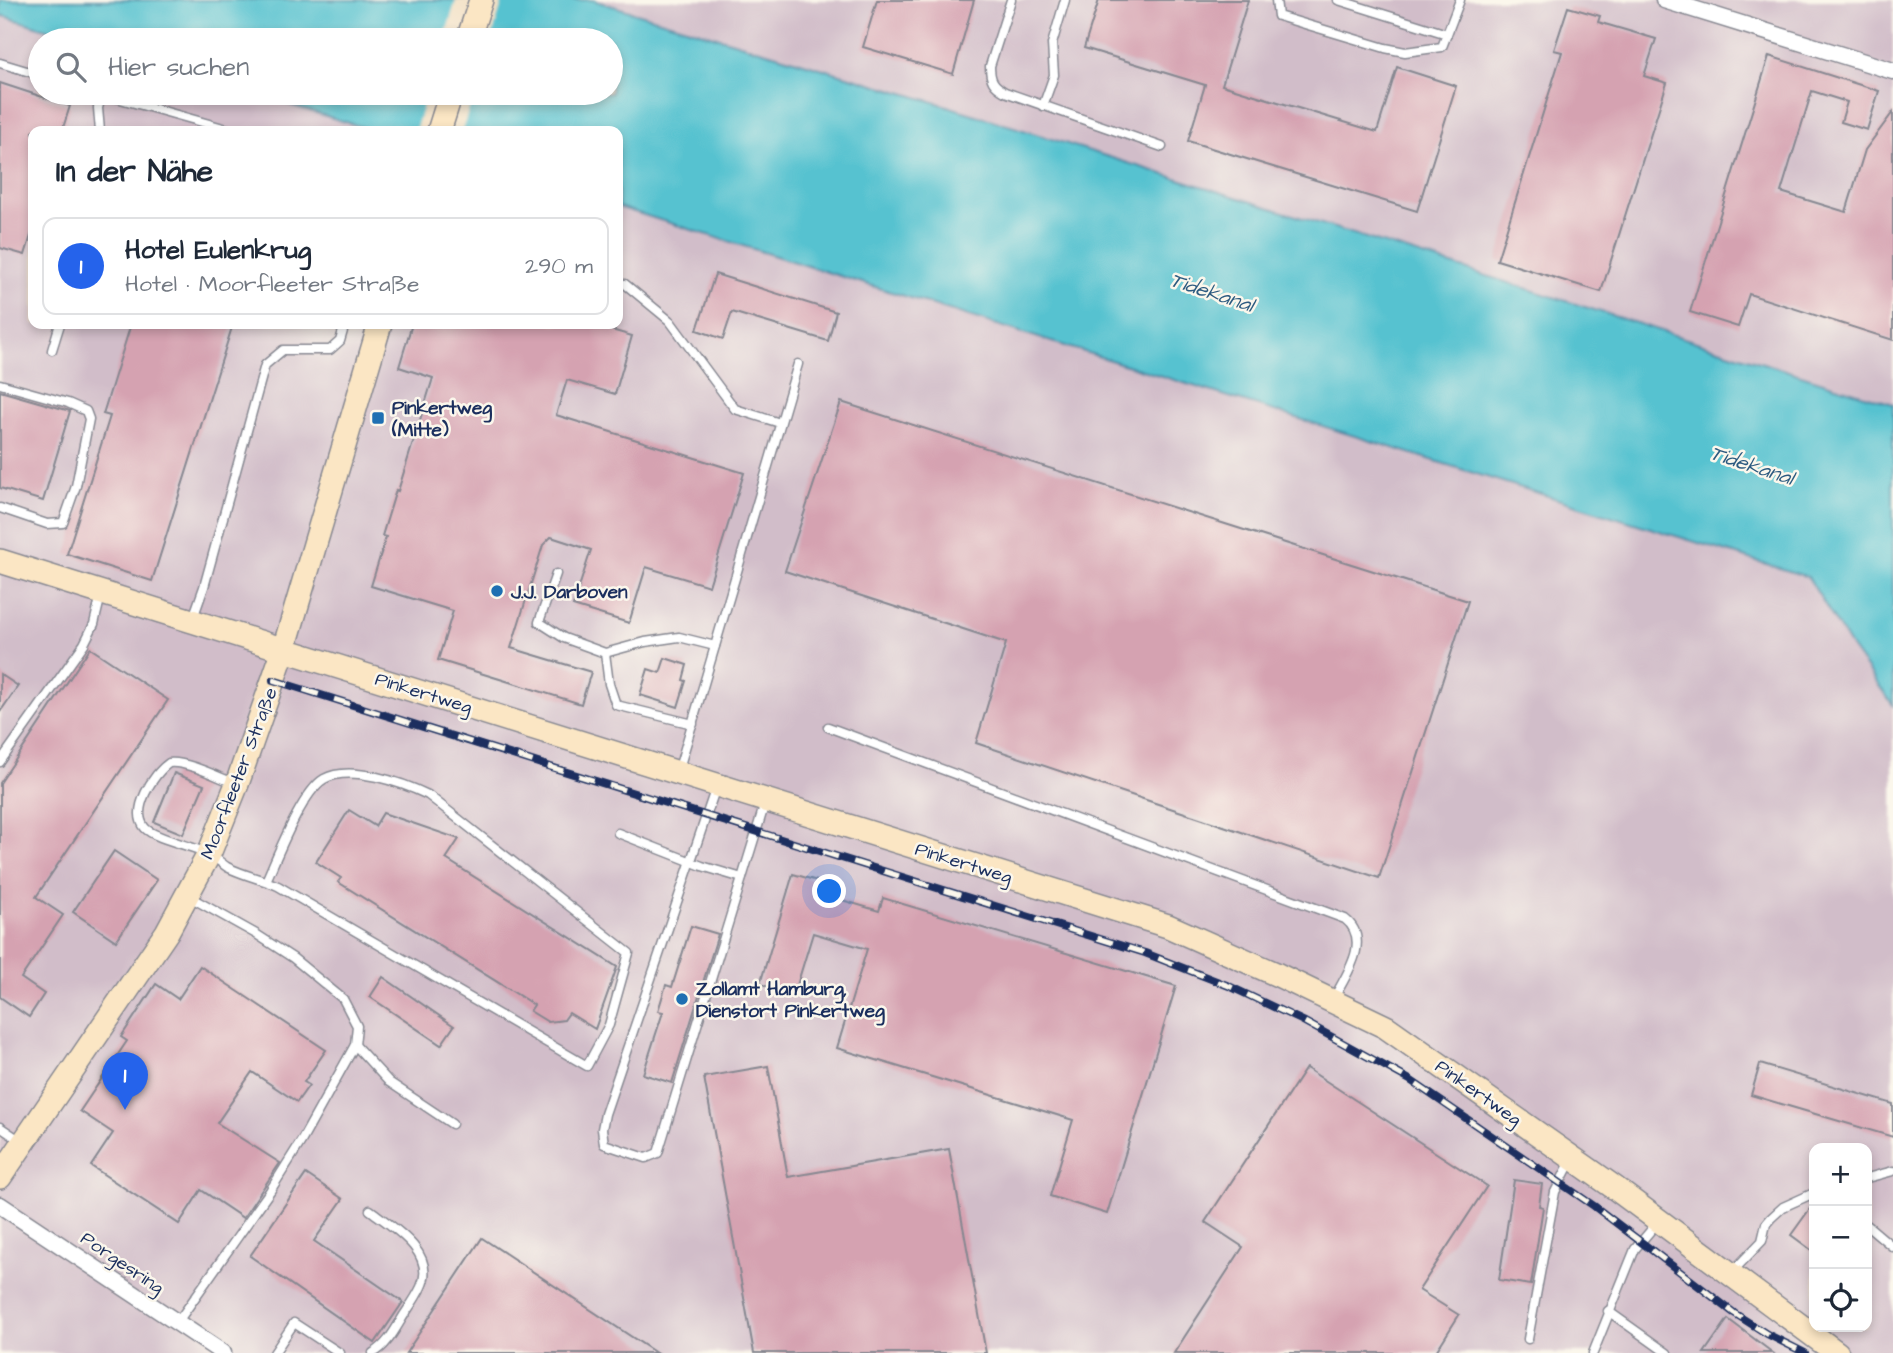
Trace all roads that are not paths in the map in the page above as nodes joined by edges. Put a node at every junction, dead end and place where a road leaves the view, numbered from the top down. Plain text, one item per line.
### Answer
1 (481, 0) edge
2 (1011, 0) edge
3 (1065, 0) edge
4 (1276, 0) edge
5 (1338, 0) edge
6 (1460, 0) edge
7 (1664, 0) edge
8 (472, 28) edge
9 (1447, 34) junction
10 (0, 63) edge
11 (28, 71) edge
12 (1893, 71) edge
13 (98, 105) edge
14 (142, 105) edge
15 (448, 105) edge
16 (1043, 106) junction
17 (100, 126) edge
18 (216, 126) edge
19 (441, 126) edge
20 (1162, 146) dead end
21 (625, 284) dead end
22 (58, 329) edge
23 (344, 329) edge
24 (379, 329) edge
25 (52, 350) dead end
26 (798, 364) dead end
27 (0, 384) edge
28 (780, 423) junction
29 (0, 508) edge
30 (0, 561) edge
31 (556, 574) dead end
32 (102, 593) junction
33 (192, 621) junction
34 (715, 646) junction
35 (284, 649) junction
36 (605, 653) junction
37 (693, 724) junction
38 (828, 727) dead end
39 (0, 762) edge
40 (678, 772) junction
41 (237, 784) junction
42 (717, 784) junction
43 (766, 799) junction
44 (618, 834) dead end
45 (209, 854) junction
46 (689, 861) junction
47 (742, 878) junction
48 (265, 881) junction
49 (188, 896) junction
50 (1332, 1001) junction
51 (355, 1045) junction
52 (452, 1124) dead end
53 (0, 1127) edge
54 (24, 1143) junction
55 (1573, 1158) junction
56 (1893, 1171) edge
57 (1872, 1177) edge
58 (0, 1178) edge
59 (1809, 1195) edge
60 (0, 1205) edge
61 (370, 1210) dead end
62 (1659, 1220) junction
63 (1872, 1229) edge
64 (1893, 1247) edge
65 (1731, 1273) junction
66 (1608, 1311) junction
67 (177, 1323) junction
68 (1528, 1339) dead end
69 (223, 1353) edge
70 (274, 1353) edge
71 (340, 1353) edge
72 (373, 1353) edge
73 (1593, 1353) edge
74 (1667, 1353) edge
75 (1837, 1353) edge

1 - 8 street
2 - 16 lane
3 - 16 lane
4 - 9 lane
5 - 9 lane
6 - 9 lane
7 - 12 street
10 - 11 lane
13 - 17 lane
14 - 18 lane
15 - 19 street
16 - 20 lane
21 - 28 lane
22 - 25 lane
23 - 33 lane
24 - 35 street, Moorfleeter Straße
26 - 28 lane
27 - 29 lane
28 - 34 lane
30 - 32 street, Pinkertweg
31 - 36 lane
32 - 33 street, Pinkertweg
32 - 39 lane
33 - 35 street, Pinkertweg
34 - 36 lane
34 - 37 lane
35 - 40 street, Pinkertweg
35 - 41 street, Moorfleeter Straße
36 - 37 lane
37 - 40 lane
38 - 50 lane
40 - 42 street, Pinkertweg
41 - 45 street, Moorfleeter Straße
41 - 45 lane
42 - 43 street, Pinkertweg
42 - 46 lane
43 - 47 lane
43 - 50 street, Pinkertweg
44 - 46 lane
45 - 48 lane
45 - 49 street, Moorfleeter Straße
46 - 47 lane
46 - 47 lane
48 - 48 lane
49 - 51 lane
49 - 54 street, Moorfleeter Straße
50 - 55 street, Pinkertweg
51 - 52 lane
51 - 67 lane
53 - 54 lane
54 - 58 street, Moorfleeter Straße
55 - 62 street, Pinkertweg
55 - 68 lane
56 - 57 lane
59 - 65 lane
60 - 67 street, Porgesring
61 - 72 lane
62 - 65 street, Pinkertweg
62 - 66 lane
63 - 64 lane
65 - 75 street, Pinkertweg
66 - 73 lane
66 - 74 lane
67 - 69 street, Porgesring
70 - 71 lane

